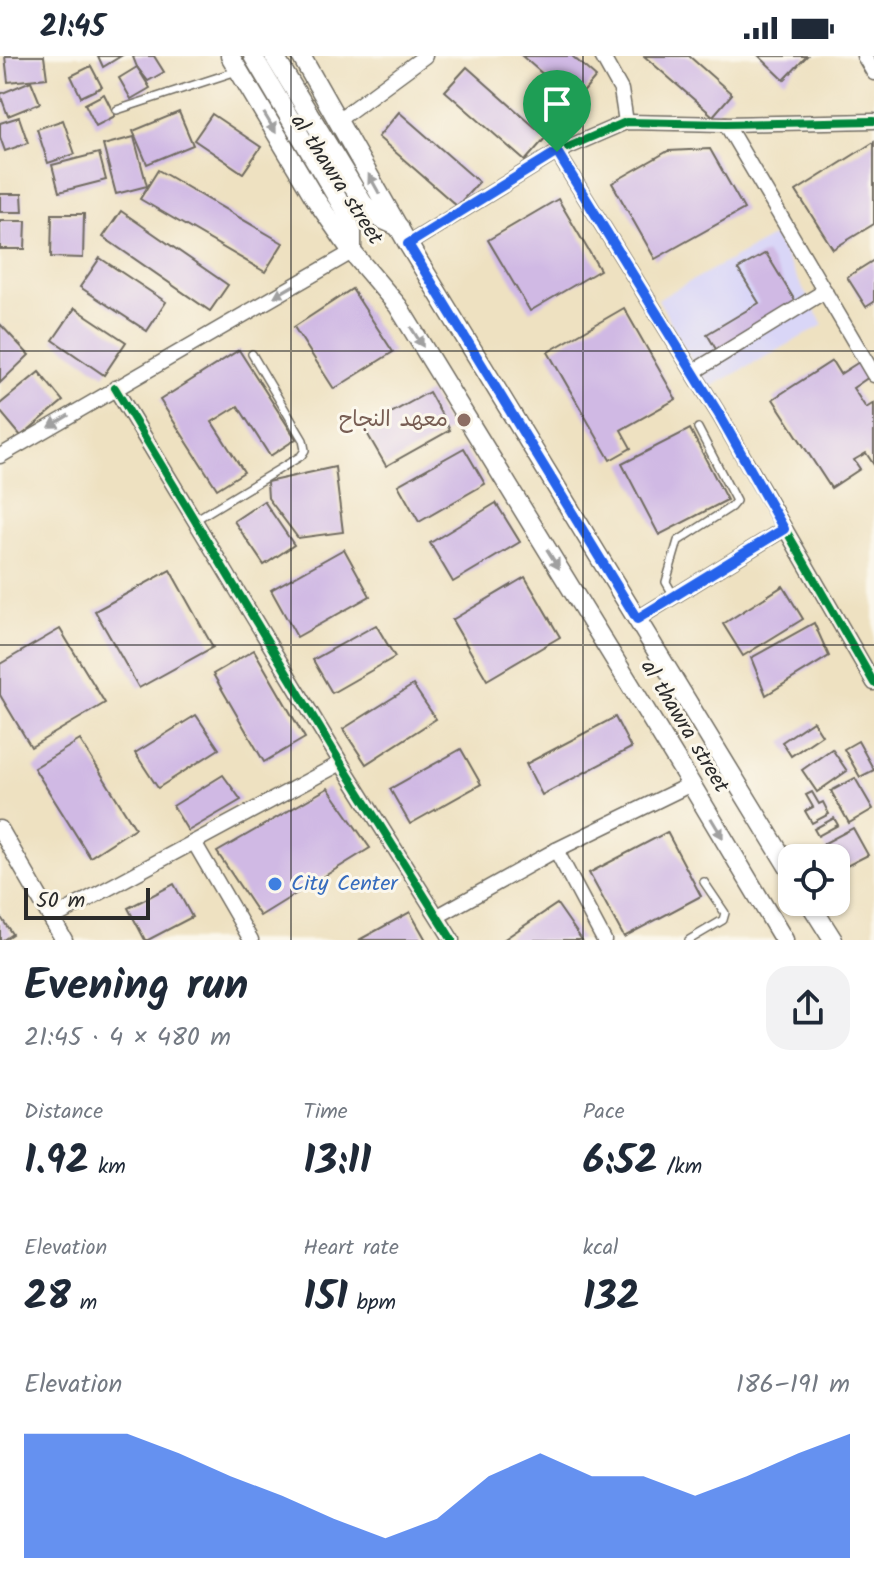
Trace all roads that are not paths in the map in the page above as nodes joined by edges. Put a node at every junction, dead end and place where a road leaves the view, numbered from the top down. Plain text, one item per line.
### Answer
1 (253, 56) edge
2 (274, 56) edge
3 (301, 56) edge
4 (425, 56) edge
5 (602, 56) edge
6 (864, 56) edge
7 (234, 63) edge
8 (874, 73) edge
9 (117, 110) dead end
10 (338, 120) junction
11 (874, 121) edge
12 (626, 122) junction
13 (726, 124) junction
14 (557, 152) junction
15 (399, 227) junction
16 (408, 244) junction
17 (352, 252) junction
18 (825, 291) junction
19 (252, 354) dead end
20 (693, 372) junction
21 (874, 375) edge
22 (115, 388) junction
23 (698, 428) dead end
24 (0, 456) edge
25 (195, 520) junction
26 (784, 529) junction
27 (674, 596) junction
28 (637, 619) junction
29 (874, 683) edge
30 (341, 763) junction
31 (691, 784) junction
32 (0, 829) edge
33 (194, 842) junction
34 (556, 850) junction
35 (778, 850) edge
36 (704, 882) dead end
37 (438, 916) junction
38 (818, 916) edge
39 (56, 933) edge
40 (251, 940) edge
41 (452, 940) edge
42 (604, 940) edge
43 (689, 940) edge
44 (784, 940) edge
45 (833, 940) edge

1 - 17 main road
2 - 15 main road
3 - 10 main road, al thawra street
4 - 10 street
5 - 12 street
6 - 8 street
7 - 9 lane
7 -> 17 main road, al thawra street
15 -> 10 main road, al thawra street
11 - 13 street
12 - 13 street
12 - 14 street
13 - 18 street
14 - 16 street
14 - 20 street
15 - 16 main road, al thawra street
16 - 28 main road, al thawra street
17 -> 22 street
17 -> 31 main road, al thawra street
18 - 20 street
18 - 21 street
19 - 25 lane
20 - 26 street
22 -> 24 street
22 - 25 street
23 - 27 lane
25 - 30 street
26 - 27 street
26 - 29 street
27 - 28 street
28 - 35 main road, al thawra street
30 - 33 street
30 - 37 street
31 - 34 street
31 -> 44 main road, al thawra street
32 - 39 street
33 - 39 street
33 - 40 street
34 - 37 street
34 - 42 street
36 - 43 lane
37 - 41 street
38 - 45 main road

